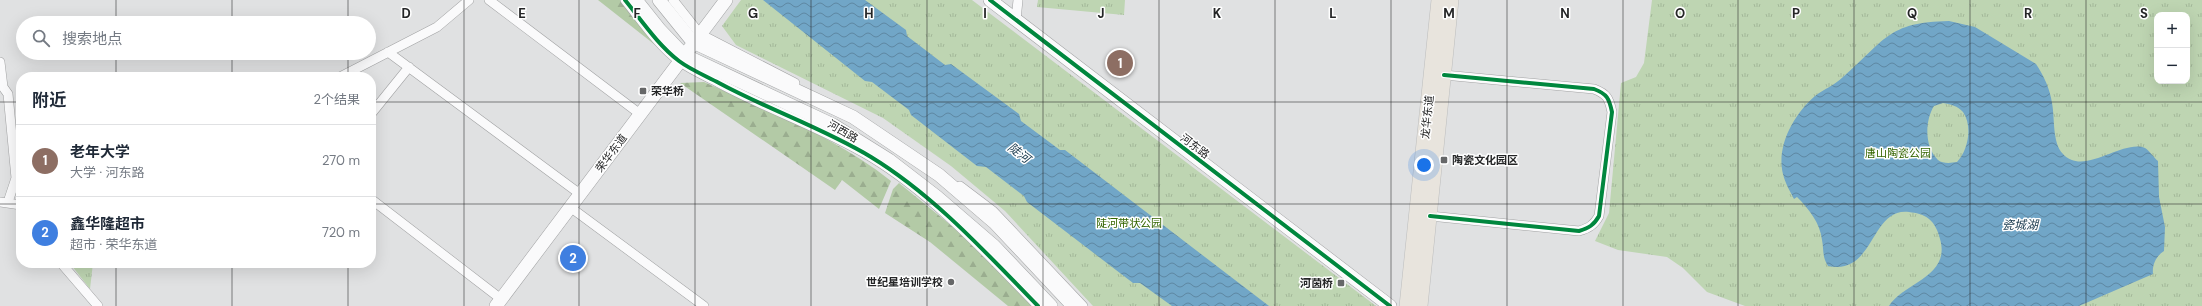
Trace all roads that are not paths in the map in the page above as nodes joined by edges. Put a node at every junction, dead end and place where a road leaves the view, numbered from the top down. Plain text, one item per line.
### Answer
1 (469, 0) edge
2 (489, 0) edge
3 (626, 0) edge
4 (636, 0) edge
5 (659, 0) edge
6 (673, 0) edge
7 (726, 0) edge
8 (990, 0) edge
9 (1018, 0) edge
10 (1439, 0) edge
11 (1451, 0) edge
12 (1016, 20) junction
13 (696, 38) junction
14 (388, 52) junction
15 (376, 58) edge
16 (682, 59) junction
17 (373, 60) edge
18 (0, 62) edge
19 (408, 67) junction
20 (350, 72) edge
21 (1444, 75) junction
22 (376, 108) edge
23 (640, 114) junction
24 (16, 159) edge
25 (16, 179) edge
26 (580, 194) junction
27 (4, 202) edge
28 (376, 203) edge
29 (16, 204) edge
30 (570, 207) junction
31 (1430, 216) junction
32 (65, 268) edge
33 (499, 303) edge
34 (98, 306) edge
35 (704, 306) edge
36 (1038, 306) edge
37 (1051, 306) edge
38 (1073, 306) edge
39 (1084, 306) edge
40 (1390, 306) edge
41 (1407, 306) edge
42 (1420, 306) edge

1 - 14 street
2 - 23 street
3 - 16 street
4 - 16 main road, 河西路
5 - 13 main road, 河西路
6 - 13 street
7 - 13 main road, 荣华东道
8 - 12 main road, 河东路
9 - 12 street
10 - 41 main road, 龙华东道
11 - 21 main road, 龙华东道
12 - 40 main road, 河东路
13 - 16 main road, 荣华东道
13 - 38 main road, 河西路
13 - 39 street
14 - 15 street
14 - 19 street
16 - 23 main road, 荣华东道
16 - 36 street
16 - 37 main road, 河西路
17 - 20 street
18 - 24 street
19 - 22 street
19 - 26 street
21 - 31 main road, 龙华东道
21 - 31 street
23 - 26 main road, 荣华东道
25 - 27 street
26 - 30 main road, 荣华东道
27 - 29 street
28 - 33 street
30 - 33 main road, 荣华东道
30 - 35 street
31 - 42 main road, 龙华东道
32 - 34 street

